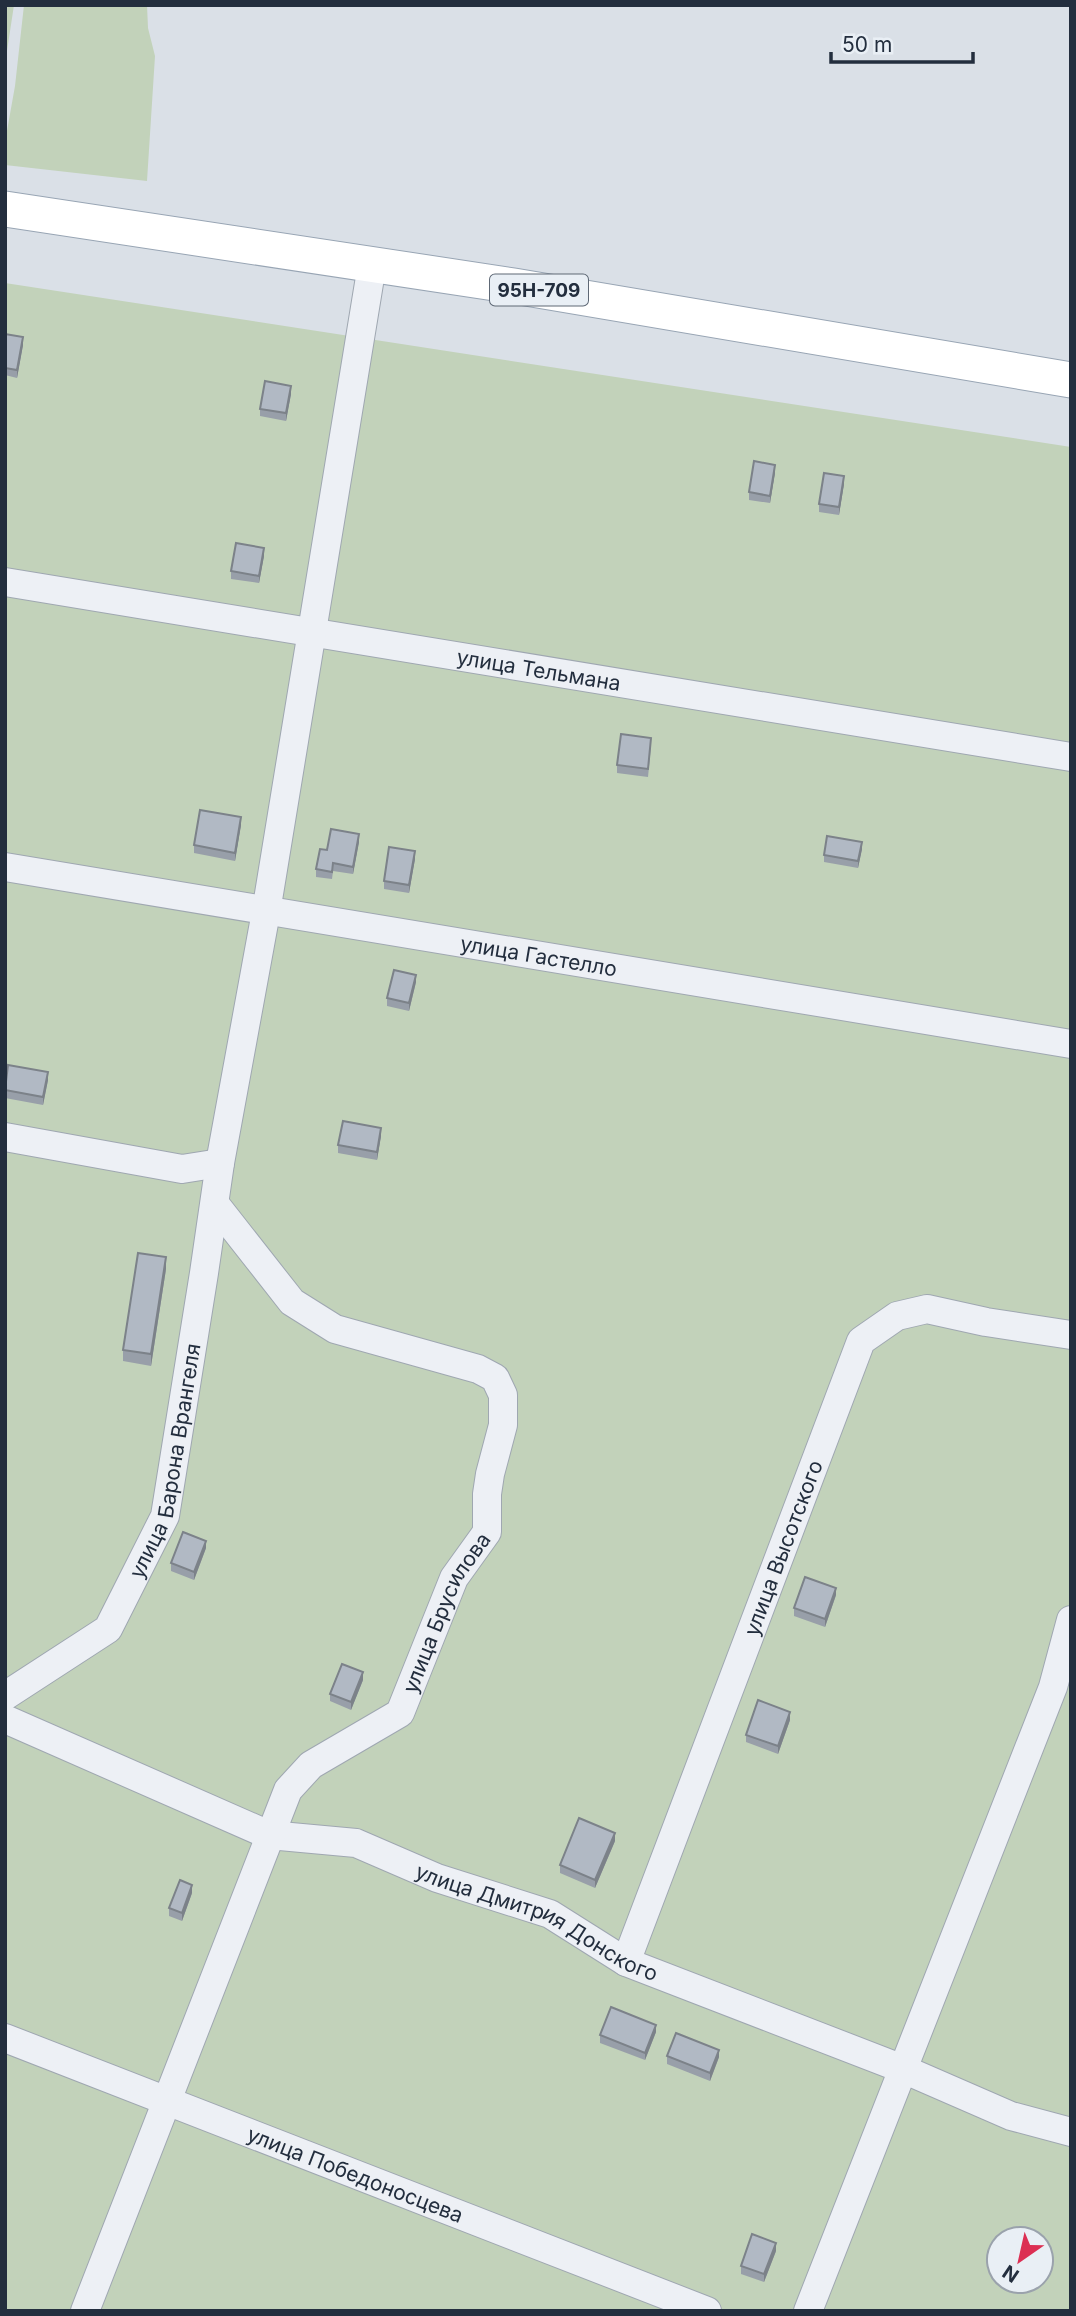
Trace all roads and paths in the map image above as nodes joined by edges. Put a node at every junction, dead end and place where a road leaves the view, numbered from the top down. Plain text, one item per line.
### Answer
1 (5, 209) edge
2 (372, 265) junction
3 (1071, 380) edge
4 (5, 582) edge
5 (311, 632) junction
6 (1071, 757) edge
7 (5, 867) edge
8 (266, 912) junction
9 (1071, 1044) edge
10 (5, 1137) edge
11 (220, 1163) junction
12 (215, 1204) junction
13 (1071, 1335) edge
14 (1071, 1620) edge
15 (5, 1696) edge
16 (5, 1719) edge
17 (269, 1835) junction
18 (625, 1962) junction
19 (5, 2039) edge
20 (904, 2069) junction
21 (168, 2101) junction
22 (1071, 2132) edge
23 (85, 2311) edge
24 (707, 2311) edge
25 (808, 2311) edge

1 - 2 main road, 95Н-709
2 - 3 main road, 95Н-709
2 - 5 street, улица Барона Врангеля
4 - 5 street, улица Тельмана
5 - 6 street, улица Тельмана
5 - 8 street, улица Барона Врангеля
7 - 8 street, улица Гастелло
8 - 9 street, улица Гастелло
8 - 11 street, улица Барона Врангеля
10 - 11 street
11 - 12 street, улица Барона Врангеля
12 - 15 street, улица Барона Врангеля
12 - 17 street, улица Брусилова
13 - 18 street, улица Высотского
14 - 20 street
16 - 17 street, улица Дмитрия Донского
17 - 18 street, улица Дмитрия Донского
17 - 21 street, улица Брусилова
18 - 20 street, улица Дмитрия Донского
19 - 21 street, улица Победоносцева
20 - 22 street, улица Дмитрия Донского
20 - 25 street
21 - 23 street, улица Брусилова
21 - 24 street, улица Победоносцева

